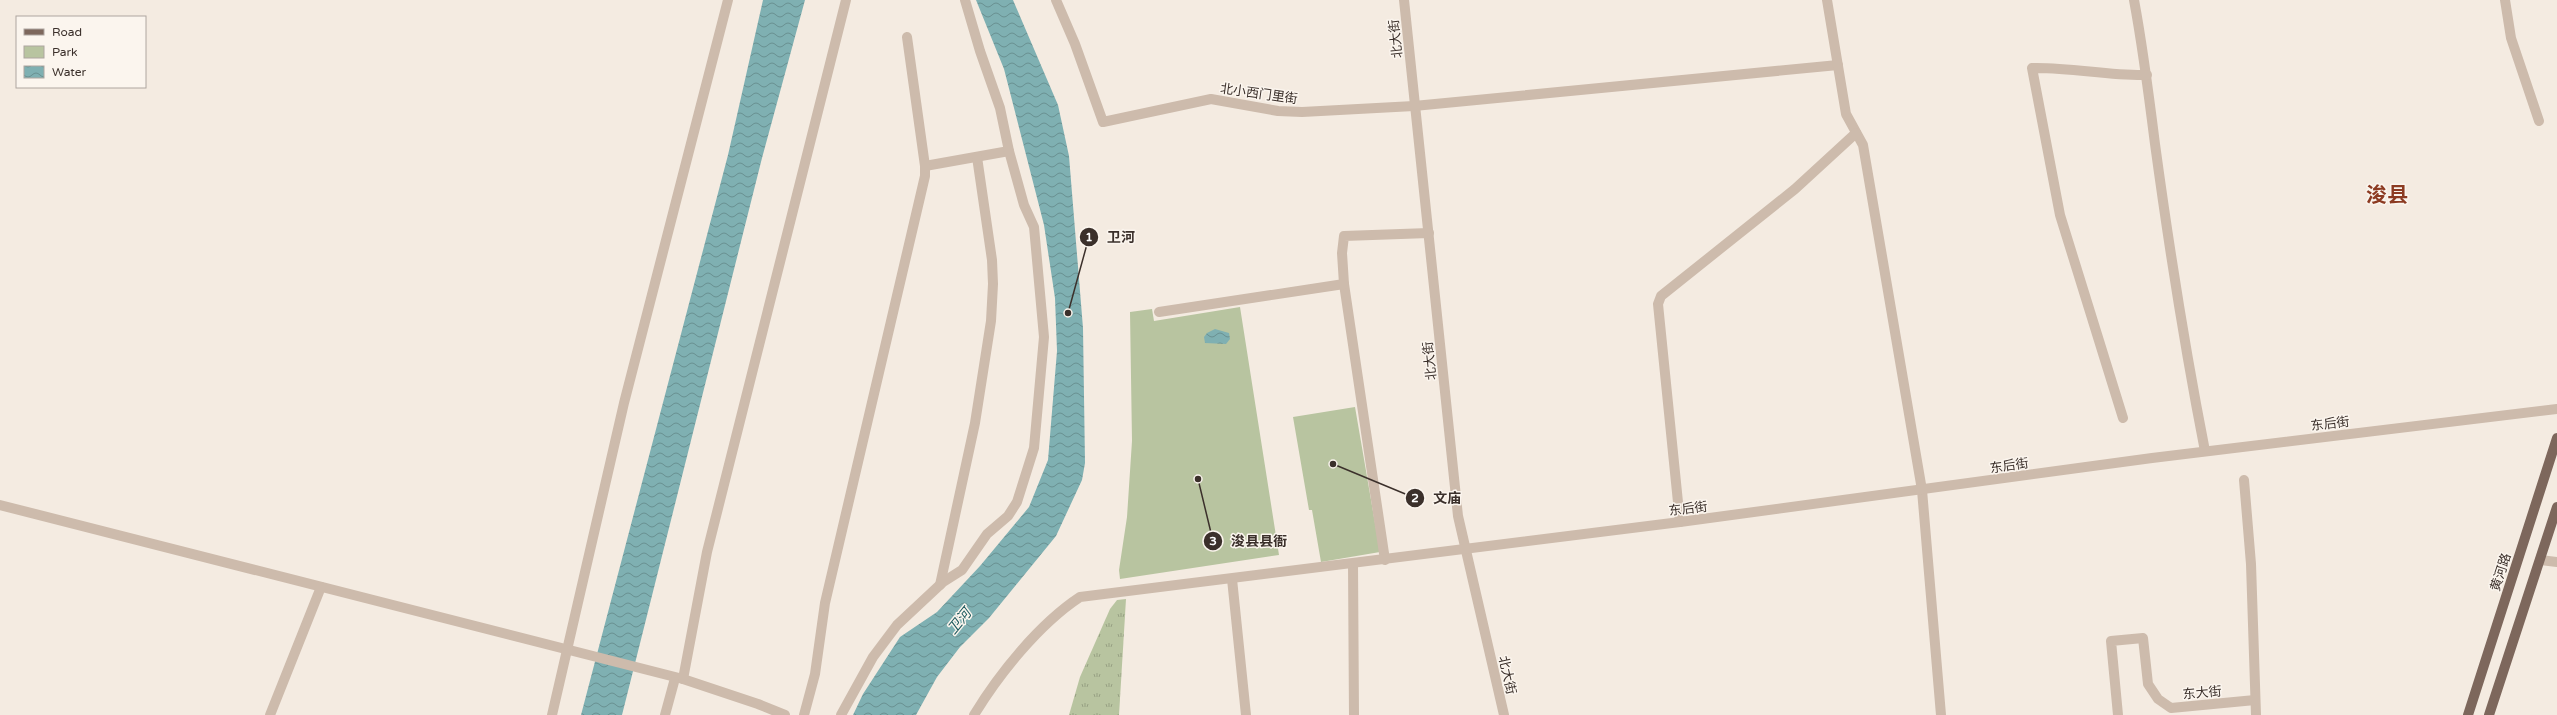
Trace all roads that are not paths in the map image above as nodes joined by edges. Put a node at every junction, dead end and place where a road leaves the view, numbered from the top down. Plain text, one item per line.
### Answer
1 (728, 0) edge
2 (846, 0) edge
3 (965, 0) edge
4 (1056, 0) edge
5 (1404, 0) edge
6 (1827, 0) edge
7 (2134, 0) edge
8 (2505, 0) edge
9 (907, 37) dead end
10 (1838, 65) junction
11 (2147, 75) junction
12 (1414, 106) junction
13 (2540, 121) dead end
14 (1856, 133) junction
15 (1009, 151) junction
16 (977, 157) junction
17 (925, 166) junction
18 (1429, 233) junction
19 (1344, 284) junction
20 (1160, 312) dead end
21 (2557, 409) edge
22 (2123, 418) dead end
23 (2557, 438) edge
24 (2205, 451) junction
25 (2244, 480) dead end
26 (1922, 490) junction
27 (0, 505) edge
28 (2557, 507) edge
29 (1680, 522) junction
30 (1465, 550) junction
31 (1385, 560) junction
32 (2540, 560) junction
33 (2557, 562) edge
34 (1353, 564) junction
35 (1232, 579) junction
36 (940, 585) junction
37 (321, 587) junction
38 (567, 650) junction
39 (678, 681) junction
40 (2255, 700) junction
41 (270, 715) edge
42 (552, 715) edge
43 (666, 715) edge
44 (786, 715) edge
45 (804, 715) edge
46 (841, 715) edge
47 (974, 715) edge
48 (1246, 715) edge
49 (1354, 715) edge
50 (1504, 715) edge
51 (1941, 715) edge
52 (2118, 715) edge
53 (2256, 715) edge
54 (2468, 715) edge
55 (2489, 715) edge

1 - 38 street
2 - 39 street
3 - 15 street
4 - 12 street, 北小西门里街
5 - 12 street, 北大街
6 - 10 street
7 - 11 street
8 - 13 street
9 - 17 street
10 - 12 street, 北小西门里街
10 - 14 street
11 - 22 street
11 - 24 street
12 - 18 street, 北大街
14 - 26 street
14 - 29 street
15 - 16 street
15 - 36 street
16 - 17 street
16 - 36 street
17 - 45 street
18 - 19 street
18 - 30 street, 北大街
19 - 20 street
19 - 31 street
21 - 24 street, 东后街
23 - 54 main road, 黄河路
24 - 26 street, 东后街
25 - 40 street
26 - 29 street, 东后街
26 - 51 street
27 - 37 street
28 - 32 main road
29 - 30 street, 东后街
30 - 31 street, 东后街
30 - 50 street, 北大街
31 - 34 street, 东后街
32 - 33 street
32 - 55 main road
34 - 35 street, 东后街
34 - 49 street
35 - 47 street, 东后街
35 - 48 street
36 - 46 street
37 - 38 street
37 - 41 street
38 - 39 street
38 - 42 street
39 - 43 street
39 - 44 street
40 - 52 street, 东大街
40 - 53 street

